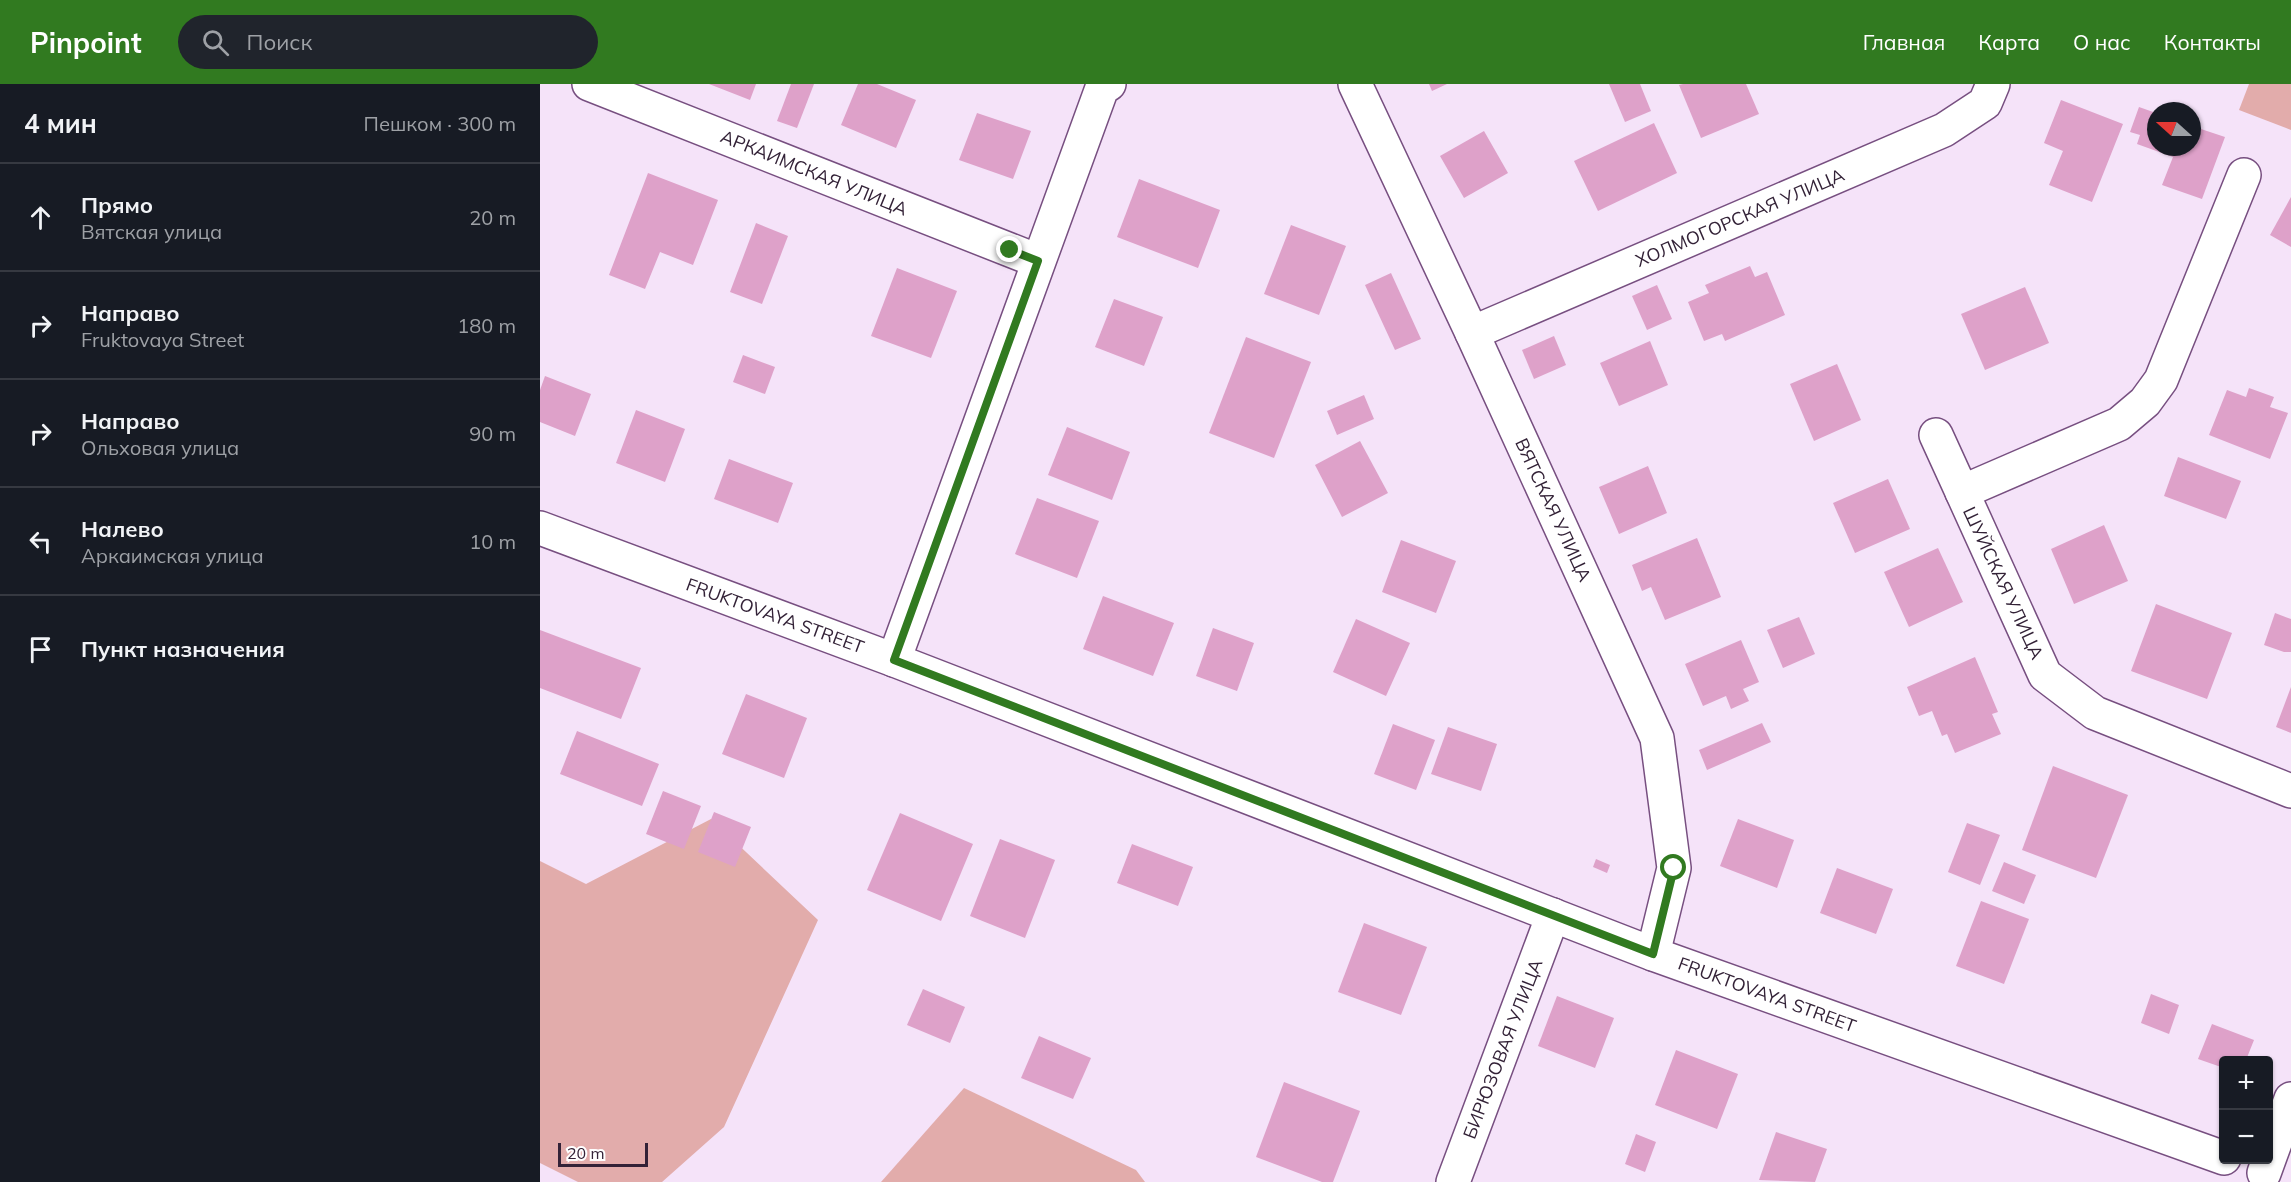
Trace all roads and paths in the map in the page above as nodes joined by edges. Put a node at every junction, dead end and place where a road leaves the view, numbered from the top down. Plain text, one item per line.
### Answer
1 (589, 84) edge
2 (1355, 84) edge
3 (1993, 84) edge
4 (1106, 86) edge
5 (2244, 175) dead end
6 (1038, 261) junction
7 (1472, 333) junction
8 (1936, 435) dead end
9 (1962, 492) junction
10 (540, 528) edge
11 (894, 660) junction
12 (2291, 791) edge
13 (1553, 915) junction
14 (1653, 954) junction
15 (2291, 1099) edge
16 (2219, 1157) edge
17 (2240, 1164) edge
18 (2277, 1176) edge
19 (1453, 1182) edge

1 - 6 street, АРКАИМСКАЯ УЛИЦА
2 - 7 street, ВЯТСКАЯ УЛИЦА
3 - 7 street, ХОЛМОГОРСКАЯ УЛИЦА
4 - 6 street
5 - 9 street, ШУЙСКАЯ УЛИЦА
6 - 11 street
7 - 14 street, ВЯТСКАЯ УЛИЦА
8 - 9 street
9 - 12 street, ШУЙСКАЯ УЛИЦА
10 - 11 street, FRUKTOVAYA STREET
11 - 13 street, FRUKTOVAYA STREET
13 - 14 street, FRUKTOVAYA STREET
13 - 19 street, БИРЮЗОВАЯ УЛИЦА
14 - 16 street, FRUKTOVAYA STREET
15 - 18 street
17 - 18 street, FRUKTOVAYA STREET

